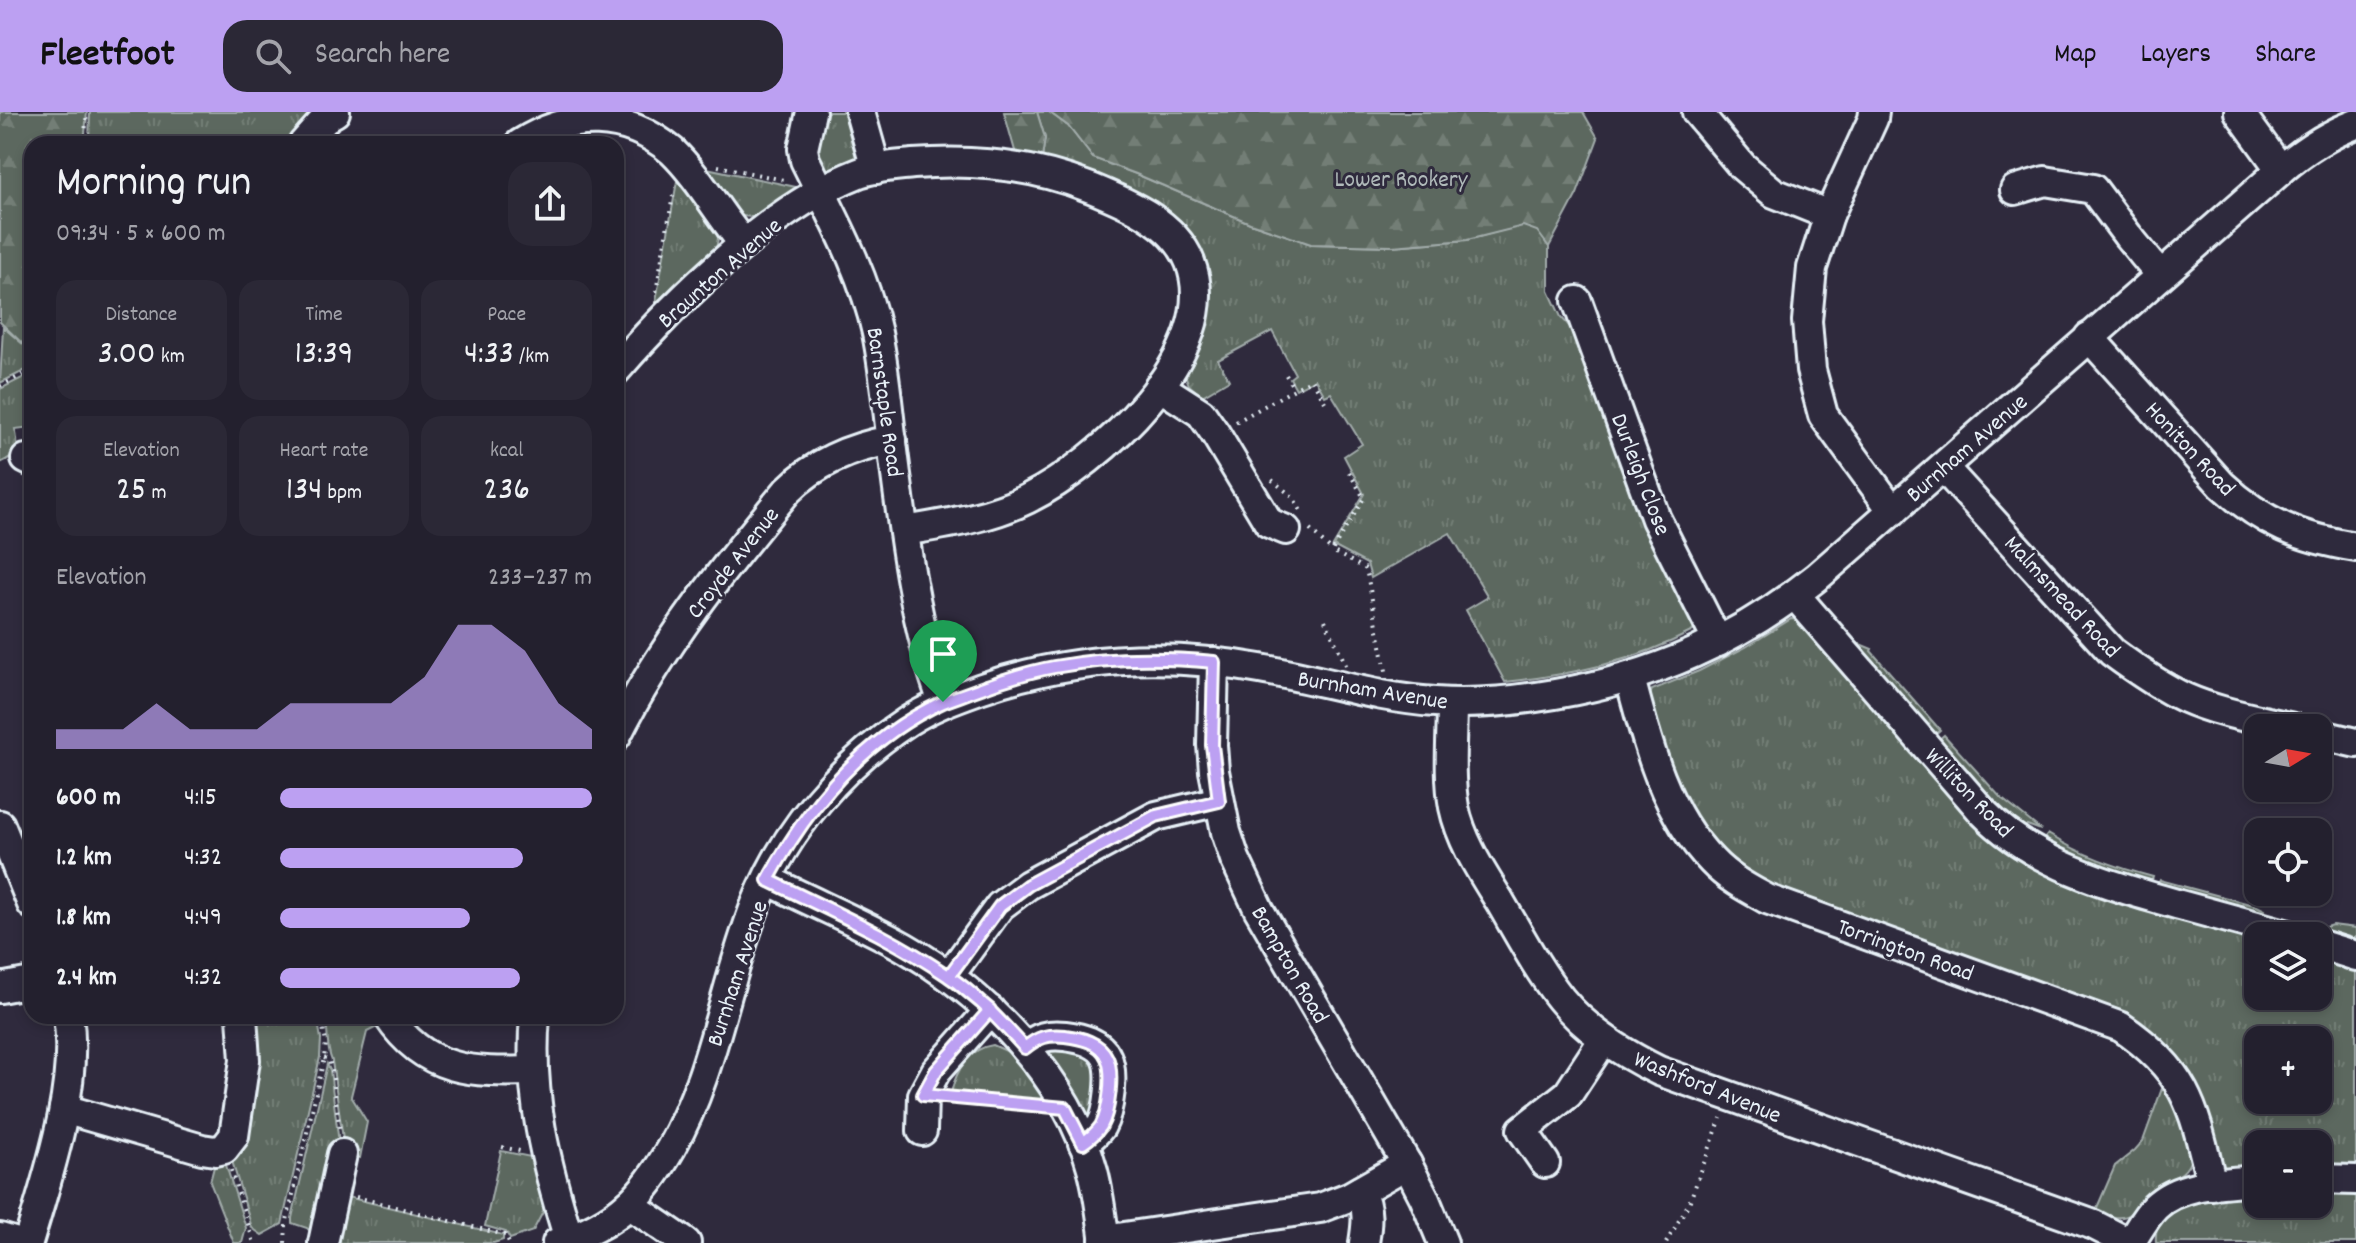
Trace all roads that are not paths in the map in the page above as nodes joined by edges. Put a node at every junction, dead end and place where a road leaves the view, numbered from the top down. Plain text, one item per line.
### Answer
1 (335, 112) edge
2 (811, 112) edge
3 (860, 112) edge
4 (1697, 112) edge
5 (1874, 112) edge
6 (2239, 112) edge
7 (558, 117) edge
8 (2356, 124) edge
9 (310, 136) edge
10 (533, 136) edge
11 (876, 169) junction
12 (2281, 170) junction
13 (2015, 190) dead end
14 (821, 193) junction
15 (1829, 215) junction
16 (744, 244) junction
17 (2160, 275) junction
18 (1577, 301) dead end
19 (2089, 337) junction
20 (624, 361) edge
21 (1159, 386) junction
22 (892, 440) junction
23 (1943, 467) junction
24 (1893, 511) junction
25 (1286, 530) dead end
26 (904, 531) junction
27 (2356, 547) edge
28 (1795, 595) junction
29 (1718, 642) junction
30 (1214, 662) junction
31 (1630, 678) junction
32 (943, 702) junction
33 (1452, 703) junction
34 (2244, 716) edge
35 (624, 722) edge
36 (2332, 737) edge
37 (2356, 743) edge
38 (1219, 801) junction
39 (0, 825) edge
40 (768, 880) junction
41 (24, 884) edge
42 (2244, 923) edge
43 (2332, 948) edge
44 (2356, 956) edge
45 (949, 976) junction
46 (24, 984) edge
47 (0, 988) edge
48 (990, 1010) junction
49 (69, 1024) edge
50 (243, 1024) edge
51 (394, 1024) edge
52 (535, 1024) edge
53 (1604, 1039) junction
54 (1025, 1048) junction
55 (533, 1071) junction
56 (64, 1109) junction
57 (922, 1131) dead end
58 (1083, 1143) junction
59 (342, 1154) road end
60 (1545, 1163) dead end
61 (1407, 1164) junction
62 (2332, 1179) edge
63 (2356, 1180) edge
64 (2244, 1182) edge
65 (2212, 1185) junction
66 (1360, 1191) junction
67 (629, 1204) junction
68 (0, 1238) edge
69 (563, 1241) edge
70 (1104, 1242) edge
71 (17, 1243) edge
72 (28, 1243) edge
73 (323, 1243) edge
74 (686, 1243) edge
75 (1364, 1243) edge
76 (1443, 1243) edge
77 (2129, 1243) edge

1 - 9 street
2 - 14 street, Barnstaple Road
3 - 11 street
4 - 15 street
5 - 15 street
6 - 12 street
7 - 10 street
7 - 16 street
8 - 12 street, Burnham Avenue
11 - 14 street, Braunton Avenue
11 - 21 street, Braunton Avenue
12 - 17 street, Burnham Avenue
13 - 17 street
14 - 16 street, Braunton Avenue
14 - 22 street, Barnstaple Road
15 - 24 street
16 - 20 street, Braunton Avenue
17 - 19 street, Burnham Avenue
18 - 29 street, Durleigh Close
19 - 23 street, Burnham Avenue
19 - 27 street, Honiton Road
21 - 25 street
21 - 26 street, Braunton Avenue
22 - 26 street, Barnstaple Road
22 - 35 street, Croyde Avenue
23 - 24 street, Burnham Avenue
23 - 34 street, Malmsmead Road
24 - 28 street, Burnham Avenue
26 - 32 street, Barnstaple Road
28 - 29 street, Burnham Avenue
28 - 42 street, Williton Road
29 - 31 street, Burnham Avenue
30 - 32 street, Burnham Avenue
30 - 33 street, Burnham Avenue
30 - 38 street, Bampton Road
31 - 33 street, Burnham Avenue
31 - 65 street, Torrington Road
32 - 40 street, Burnham Avenue
33 - 53 street, Washford Avenue
36 - 37 street
38 - 45 street
38 - 61 street, Bampton Road
39 - 41 street
40 - 45 street
40 - 67 street, Burnham Avenue
43 - 44 street
45 - 48 street
46 - 47 street
48 - 54 street
48 - 57 street
49 - 56 street
50 - 56 street
51 - 55 street
52 - 55 street
53 - 60 street
53 - 77 street, Washford Avenue
54 - 58 street
54 - 58 street
55 - 69 street
56 - 72 street
58 - 70 street
59 - 73 street
61 - 66 street
61 - 76 street, Bampton Road
62 - 63 street
64 - 65 street
65 - 77 street
66 - 70 street
66 - 75 street
67 - 69 street, Burnham Avenue
67 - 74 street
68 - 71 street

